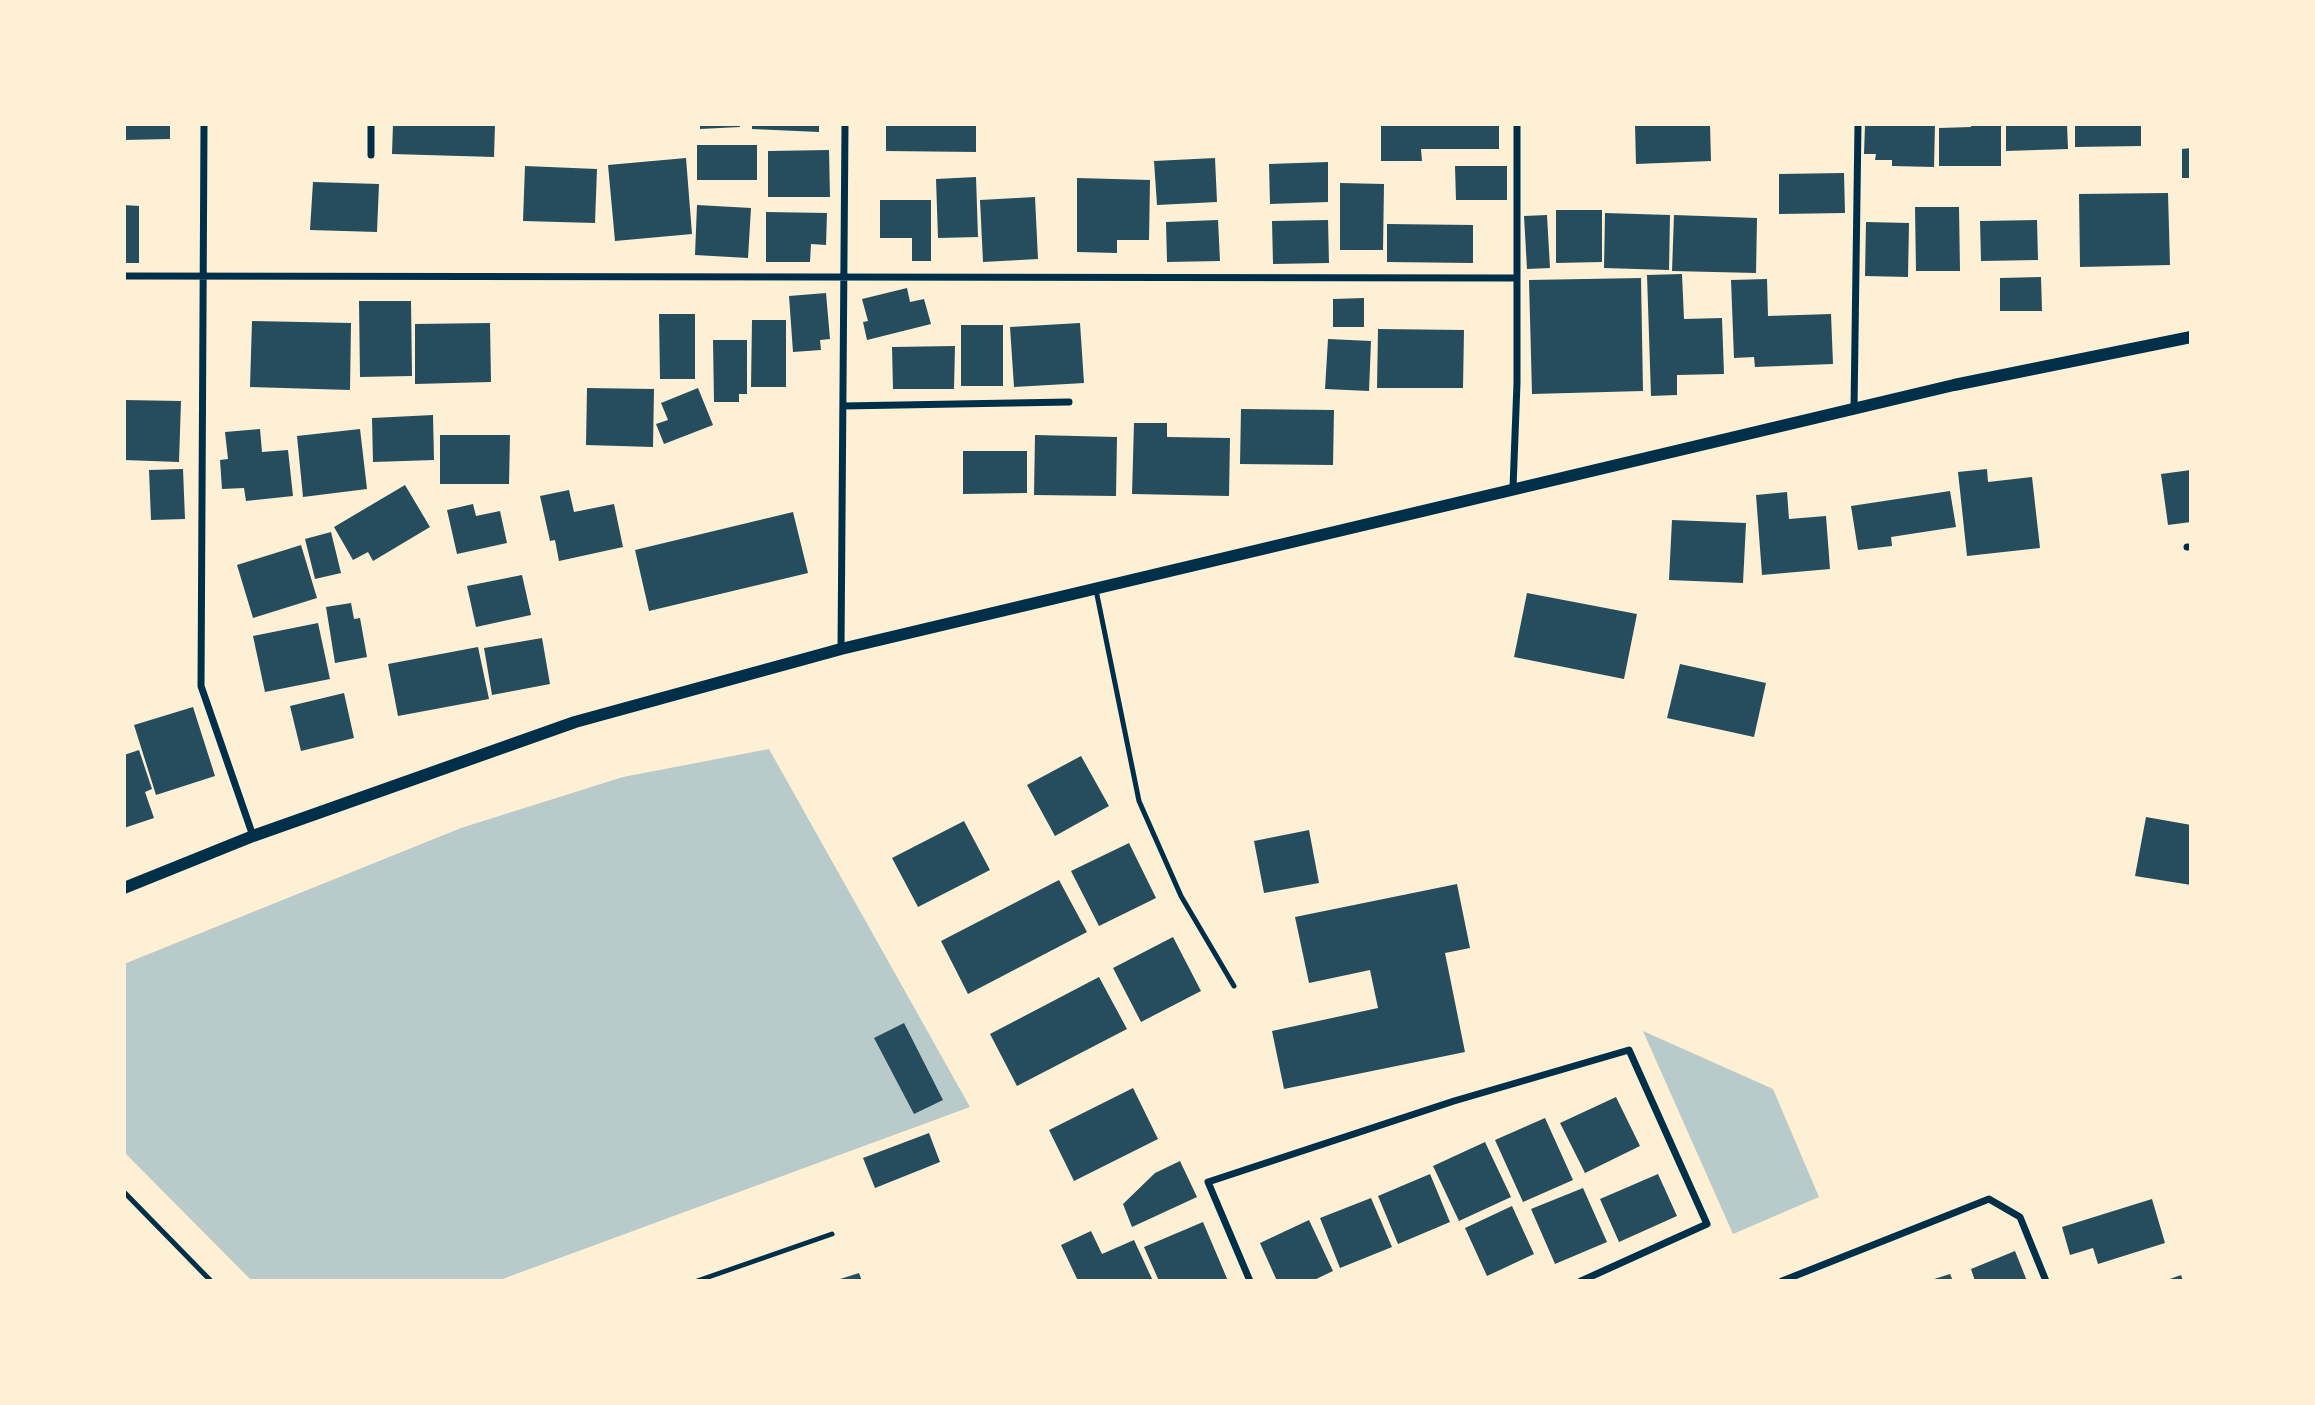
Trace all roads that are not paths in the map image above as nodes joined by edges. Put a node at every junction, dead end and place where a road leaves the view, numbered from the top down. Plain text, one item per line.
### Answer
1 (204, 124) edge
2 (371, 124) edge
3 (845, 124) edge
4 (1517, 124) edge
5 (1858, 124) edge
6 (371, 155) dead end
7 (124, 276) edge
8 (204, 276) junction
9 (844, 278) junction
10 (1517, 278) junction
11 (2191, 337) edge
12 (1069, 402) dead end
13 (843, 405) junction
14 (1854, 409) junction
15 (1513, 488) junction
16 (1096, 590) junction
17 (841, 649) junction
18 (253, 836) junction
19 (124, 888) edge
20 (1234, 986) dead end
21 (124, 1192) edge
22 (832, 1234) dead end
23 (211, 1281) edge
24 (698, 1281) edge
25 (1250, 1281) edge
26 (1581, 1281) edge
27 (1782, 1281) edge
28 (2046, 1281) edge

1 - 8 street
2 - 6 street
3 - 9 street
4 - 10 street
5 - 14 street
7 - 8 street
8 - 9 street
8 - 18 street
9 - 10 street
9 - 13 street
10 - 15 street
11 - 14 street
12 - 13 street
13 - 17 street
14 - 15 street
15 - 16 street
16 - 17 street
16 - 20 lane
17 - 18 street
18 - 19 street
21 - 23 lane
22 - 24 lane
25 - 26 street
27 - 28 street

